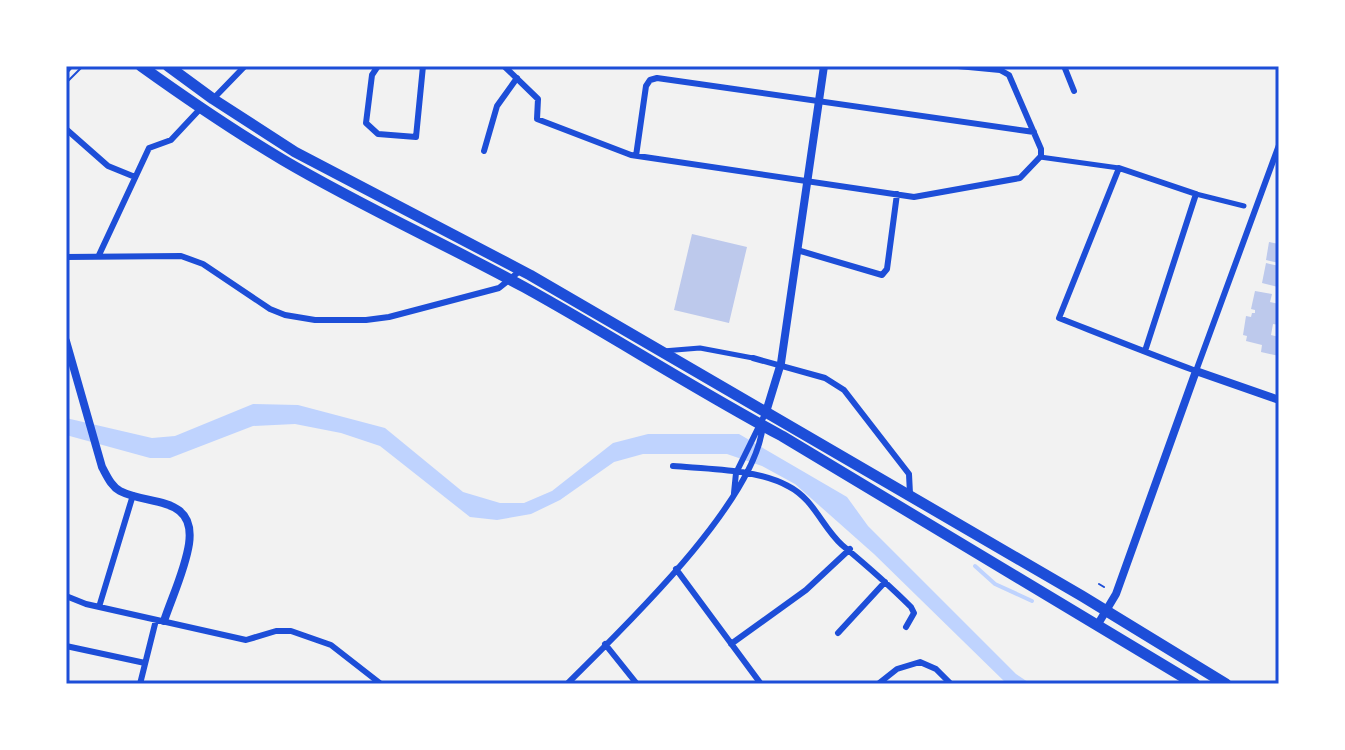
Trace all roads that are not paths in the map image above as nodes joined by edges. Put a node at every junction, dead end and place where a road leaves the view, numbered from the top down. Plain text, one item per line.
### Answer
1 (141, 66) edge
2 (168, 66) edge
3 (245, 66) edge
4 (378, 66) edge
5 (423, 66) edge
6 (504, 66) edge
7 (824, 66) edge
8 (958, 66) edge
9 (1064, 66) edge
10 (643, 73) dead end
11 (517, 78) junction
12 (650, 80) junction
13 (1074, 91) dead end
14 (213, 99) junction
15 (819, 101) junction
16 (200, 109) junction
17 (66, 129) edge
18 (1034, 132) junction
19 (1279, 145) edge
20 (484, 151) dead end
21 (636, 156) junction
22 (1040, 157) junction
23 (1119, 168) junction
24 (135, 177) junction
25 (807, 181) junction
26 (897, 194) junction
27 (1196, 194) junction
28 (1244, 206) dead end
29 (797, 250) junction
30 (99, 255) junction
31 (66, 257) edge
32 (521, 270) junction
33 (511, 280) junction
34 (66, 341) edge
35 (663, 351) junction
36 (1145, 351) junction
37 (753, 358) joint
38 (781, 365) junction
39 (1196, 371) junction
40 (1279, 400) edge
41 (766, 412) junction
42 (761, 424) junction
43 (673, 466) dead end
44 (738, 469) junction
45 (746, 473) junction
46 (134, 495) junction
47 (910, 495) junction
48 (731, 500) junction
49 (850, 549) junction
50 (676, 569) junction
51 (885, 582) junction
52 (66, 596) edge
53 (99, 607) junction
54 (1108, 611) junction
55 (160, 620) junction
56 (1098, 624) junction
57 (906, 627) dead end
58 (838, 633) dead end
59 (605, 644) junction
60 (731, 644) junction
61 (66, 646) edge
62 (145, 663) junction
63 (140, 684) edge
64 (381, 684) edge
65 (567, 684) edge
66 (637, 684) edge
67 (761, 684) edge
68 (878, 684) edge
69 (951, 684) edge
70 (1195, 684) edge
71 (1226, 684) edge

1 - 16 highway
2 - 14 highway
3 - 14 street
4 - 5 street
6 - 11 street
7 - 15 street
8 - 18 street
9 - 13 street
10 - 12 street
11 - 20 street
11 - 21 street
12 - 15 street
12 - 21 street
14 - 32 highway
15 - 18 street
15 - 25 street
16 - 24 street
16 - 33 highway
17 - 24 street
18 - 22 street
19 - 39 street
21 - 25 street
22 - 23 street
22 - 26 street
23 - 27 street
23 - 36 street
24 - 30 street
25 - 26 street
25 - 29 street
26 - 29 street
27 - 28 street
27 - 36 street
29 - 38 street
30 - 31 street
30 - 33 street
32 - 33 street
32 - 35 highway
33 - 42 highway
34 - 46 street
35 - 37 street
35 - 41 highway
36 - 39 street
37 - 38 street
38 - 41 street
38 - 47 street
39 - 40 street
39 - 54 street
41 - 42 street
41 - 47 highway
42 - 44 street
42 - 45 street
42 - 56 highway
43 - 44 street
44 - 45 street
44 - 48 street
45 - 48 street
45 - 49 street
46 - 53 street
46 - 55 street
47 - 54 highway
48 - 50 street
49 - 51 street
49 - 60 street
50 - 59 street
50 - 60 street
51 - 57 street
51 - 58 street
52 - 53 street
53 - 55 street
54 - 56 street
54 - 71 highway
55 - 62 street
55 - 64 street
56 - 70 highway
59 - 65 street
59 - 66 street
60 - 67 street
61 - 62 street
62 - 63 street
68 - 69 street

